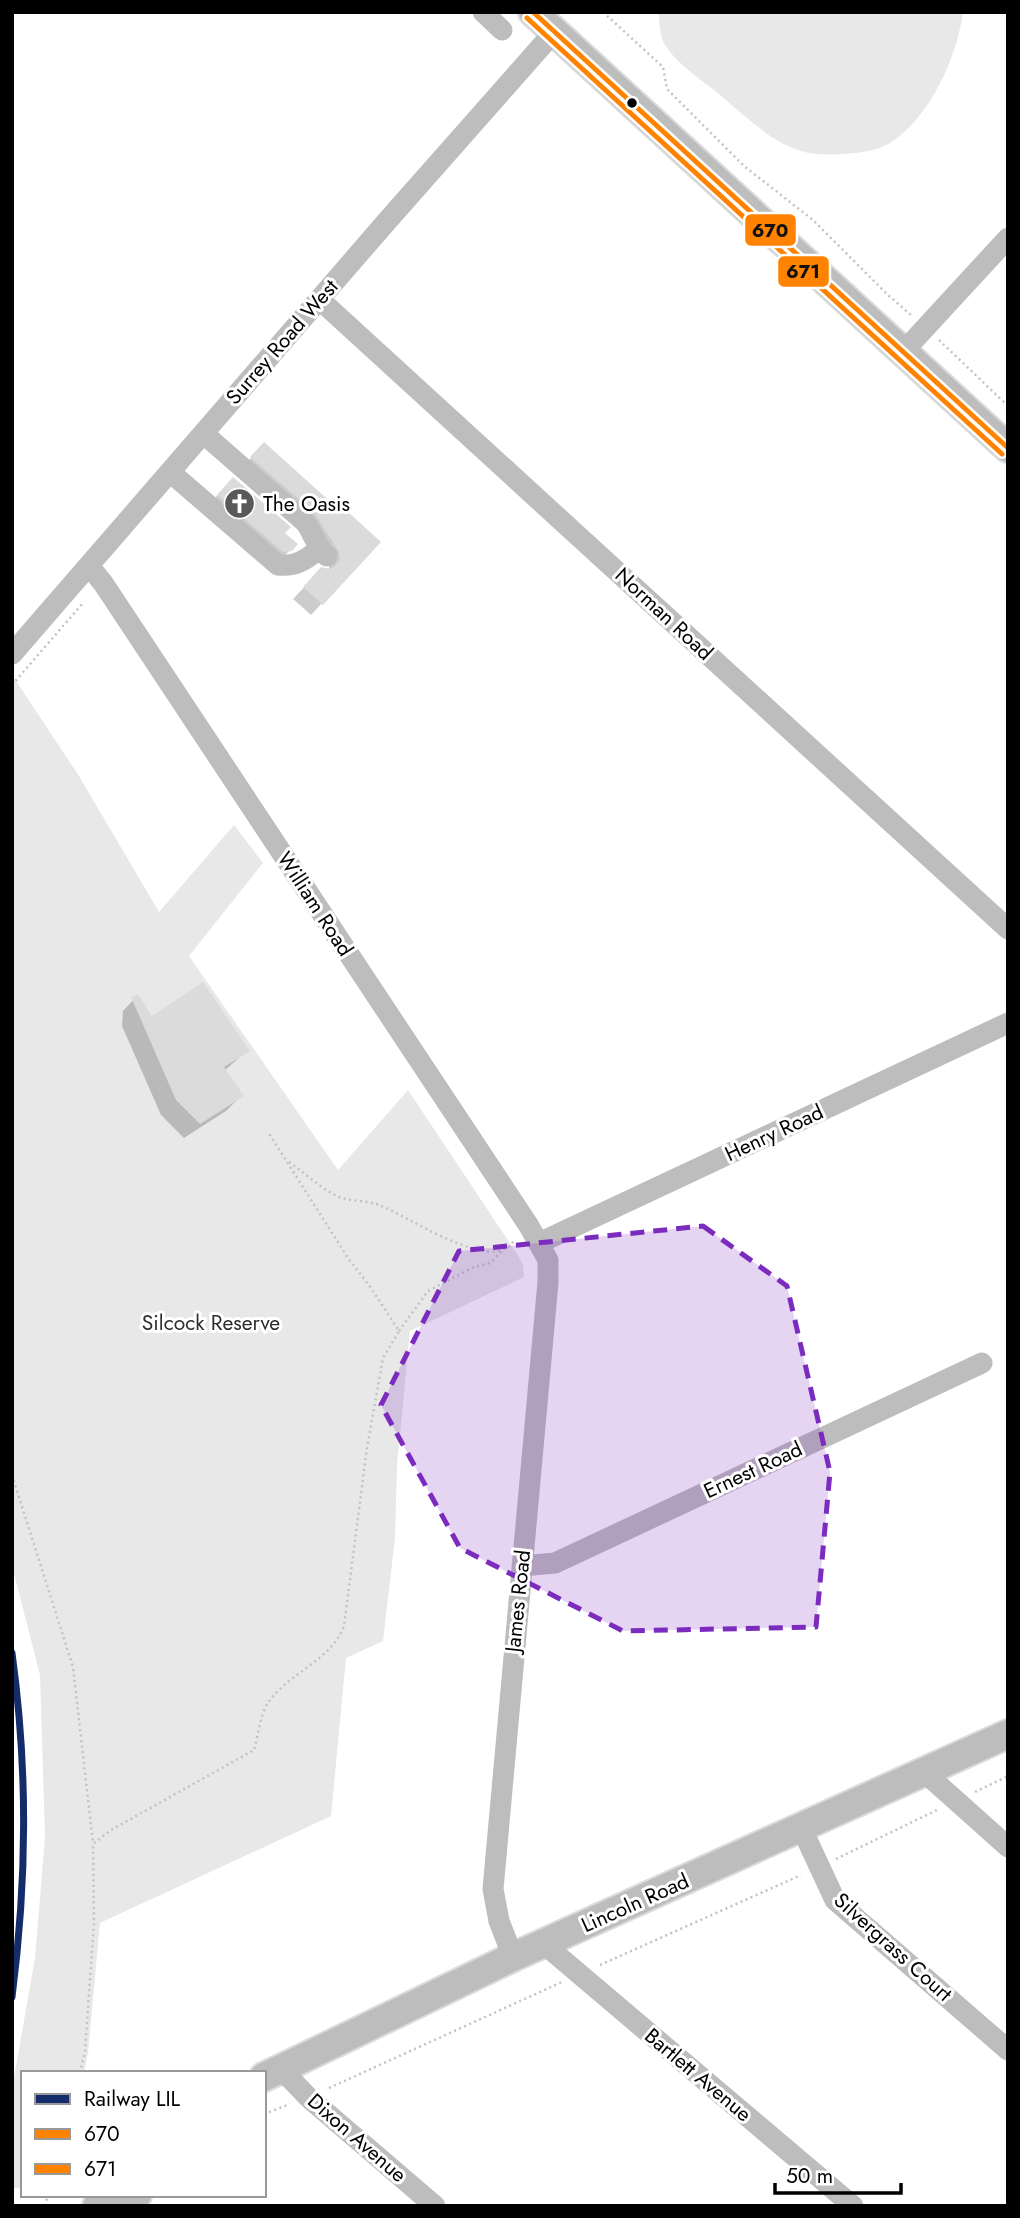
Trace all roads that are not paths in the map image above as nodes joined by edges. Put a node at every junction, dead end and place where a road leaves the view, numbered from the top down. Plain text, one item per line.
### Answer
1 (483, 12) edge
2 (533, 12) edge
3 (502, 30) dead end
4 (554, 32) junction
5 (1008, 238) edge
6 (319, 299) junction
7 (903, 352) junction
8 (204, 434) junction
9 (1008, 449) edge
10 (170, 472) junction
11 (89, 566) junction
12 (12, 654) edge
13 (1008, 929) edge
14 (1008, 1023) edge
15 (534, 1235) junction
16 (982, 1363) dead end
17 (522, 1566) junction
18 (1008, 1734) edge
19 (924, 1772) junction
20 (801, 1828) junction
21 (1008, 1847) edge
22 (544, 1944) junction
23 (513, 1957) junction
24 (1008, 2050) edge
25 (272, 2073) edge
26 (435, 2206) edge
27 (853, 2206) edge

1 - 3 street
2 - 4 main road
4 - 6 street, Surrey Road West
4 - 7 main road
5 - 7 street
6 - 8 street, Surrey Road West
6 - 13 street, Norman Road
7 - 9 main road
8 - 10 street, Surrey Road West
8 - 10 street
10 - 11 street, Surrey Road West
11 - 12 street, Surrey Road West
11 - 15 street, William Road
14 - 15 street, Henry Road
15 - 17 street, James Road
16 - 17 street, Ernest Road
17 - 23 street, James Road
18 - 19 main road, Lincoln Road
19 - 20 main road, Lincoln Road
19 - 21 street
20 - 22 main road, Lincoln Road
20 - 24 street, Silvergrass Court
22 - 23 main road, Lincoln Road
22 - 27 street, Bartlett Avenue
23 - 25 main road, Lincoln Road
25 - 26 street, Dixon Avenue

